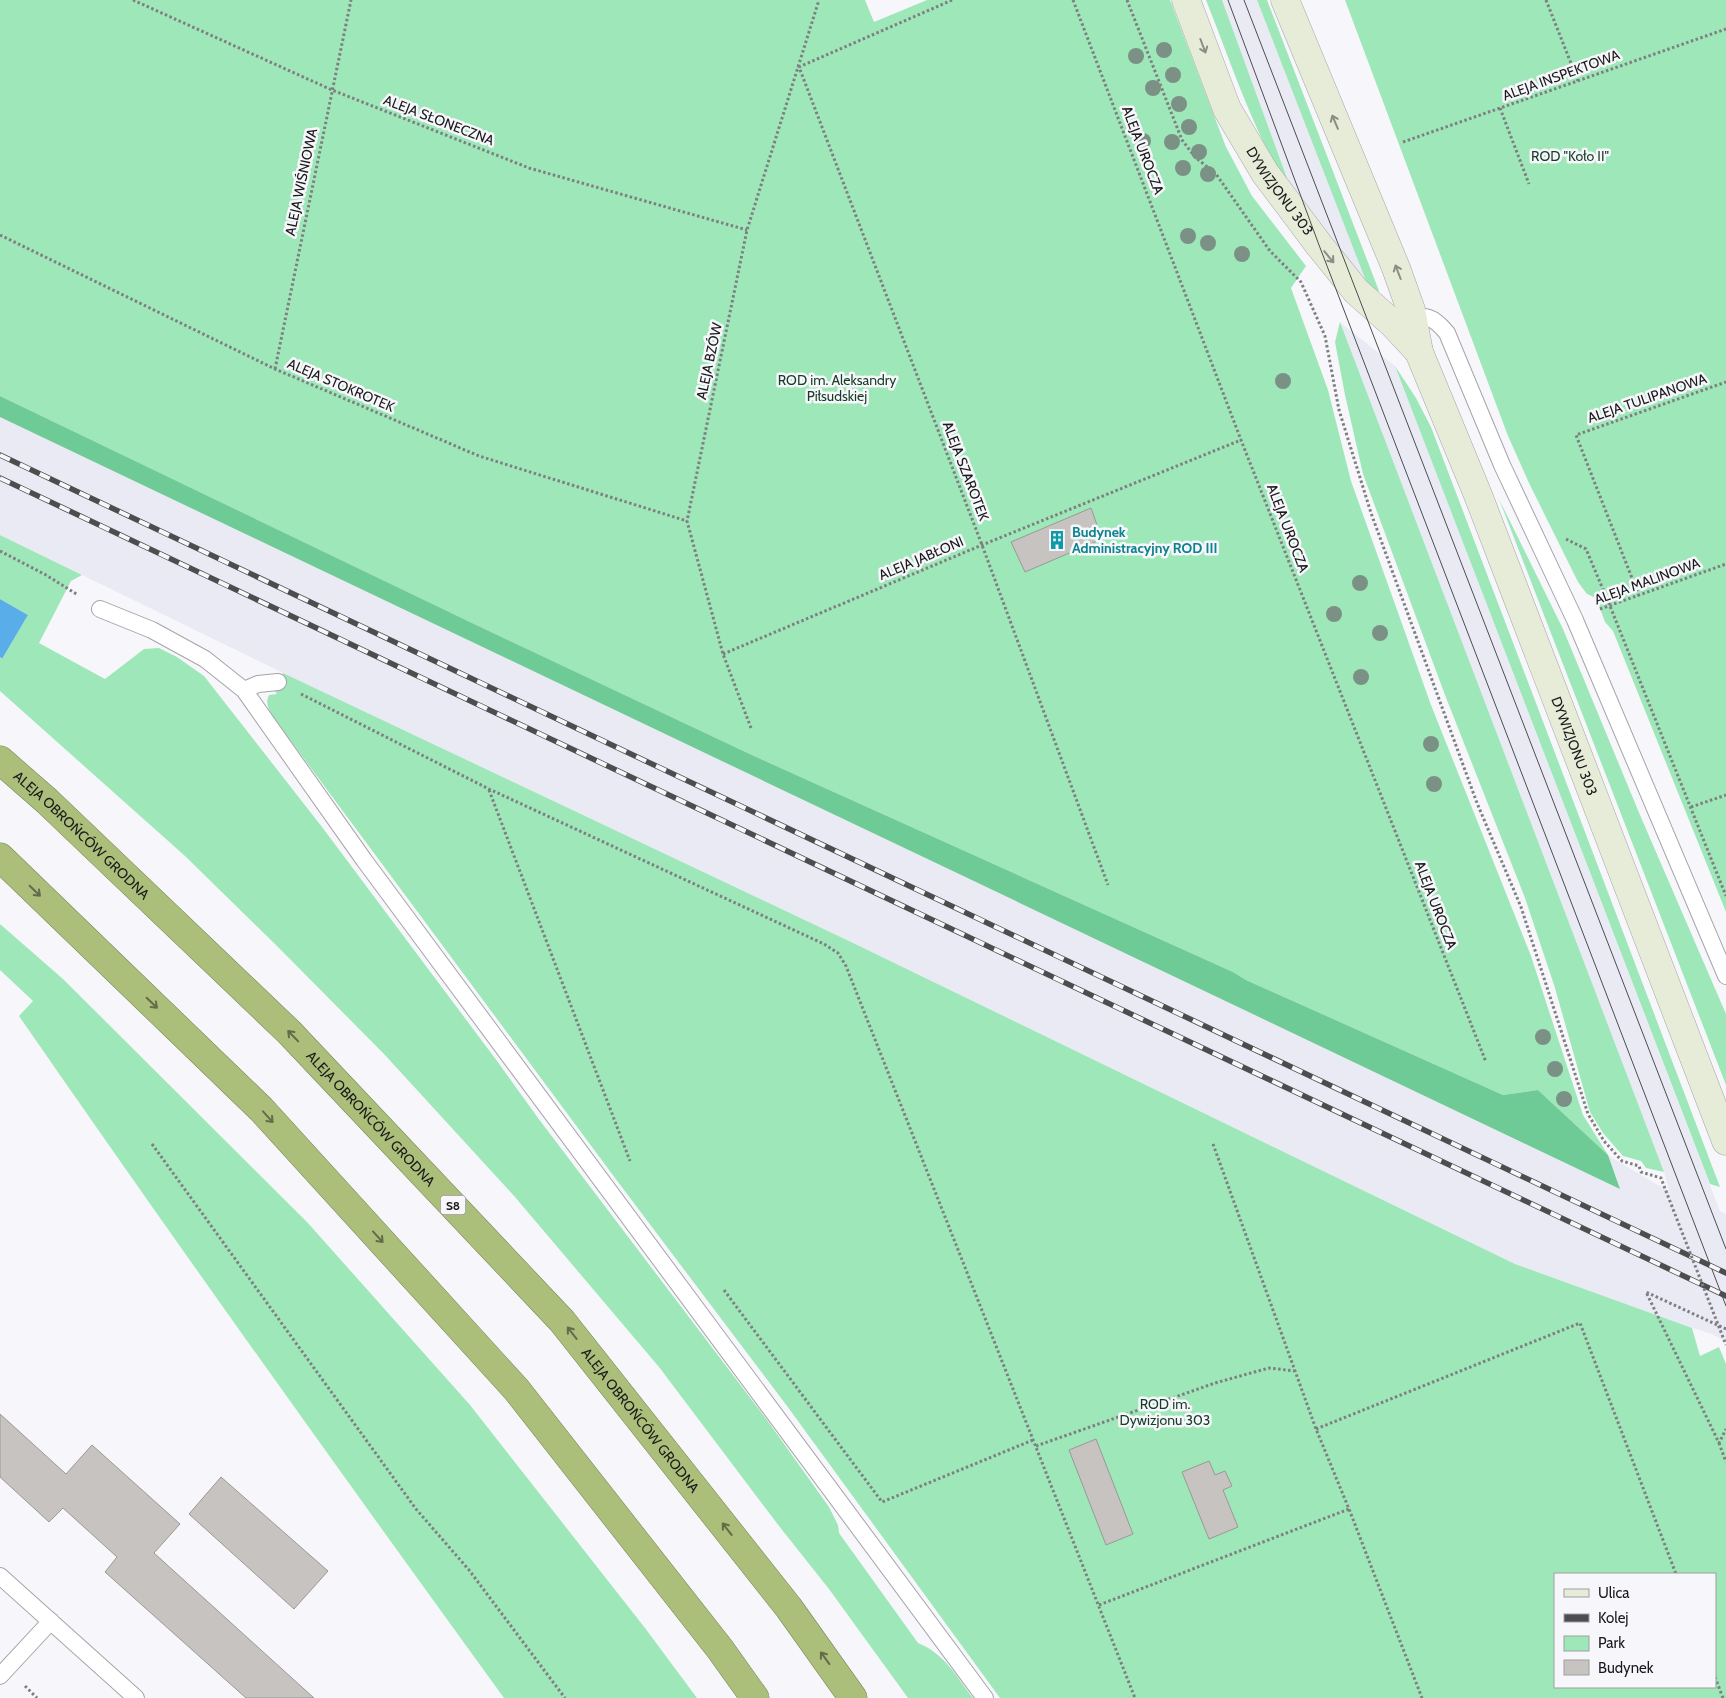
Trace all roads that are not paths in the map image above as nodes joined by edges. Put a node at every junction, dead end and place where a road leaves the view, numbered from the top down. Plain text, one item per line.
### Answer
1 (1186, 0) edge
2 (1285, 0) edge
3 (1402, 321) junction
4 (100, 609) road end
5 (278, 682) road end
6 (244, 690) junction
7 (0, 760) edge
8 (0, 857) edge
9 (1726, 976) edge
10 (1726, 1141) edge
11 (0, 1576) edge
12 (50, 1621) junction
13 (0, 1676) edge
14 (136, 1698) edge
15 (755, 1698) edge
16 (854, 1698) edge
17 (985, 1698) edge

1 -> 3 street, DYWIZJONU 303
3 -> 2 street, DYWIZJONU 303
3 - 9 lane
3 - 10 street, DYWIZJONU 303
4 - 6 lane
5 - 6 lane
6 - 17 lane
16 -> 7 highway, ALEJA OBROŃCÓW GRODNA / S8
8 -> 15 highway
11 - 12 lane
12 - 13 lane
12 - 14 lane

